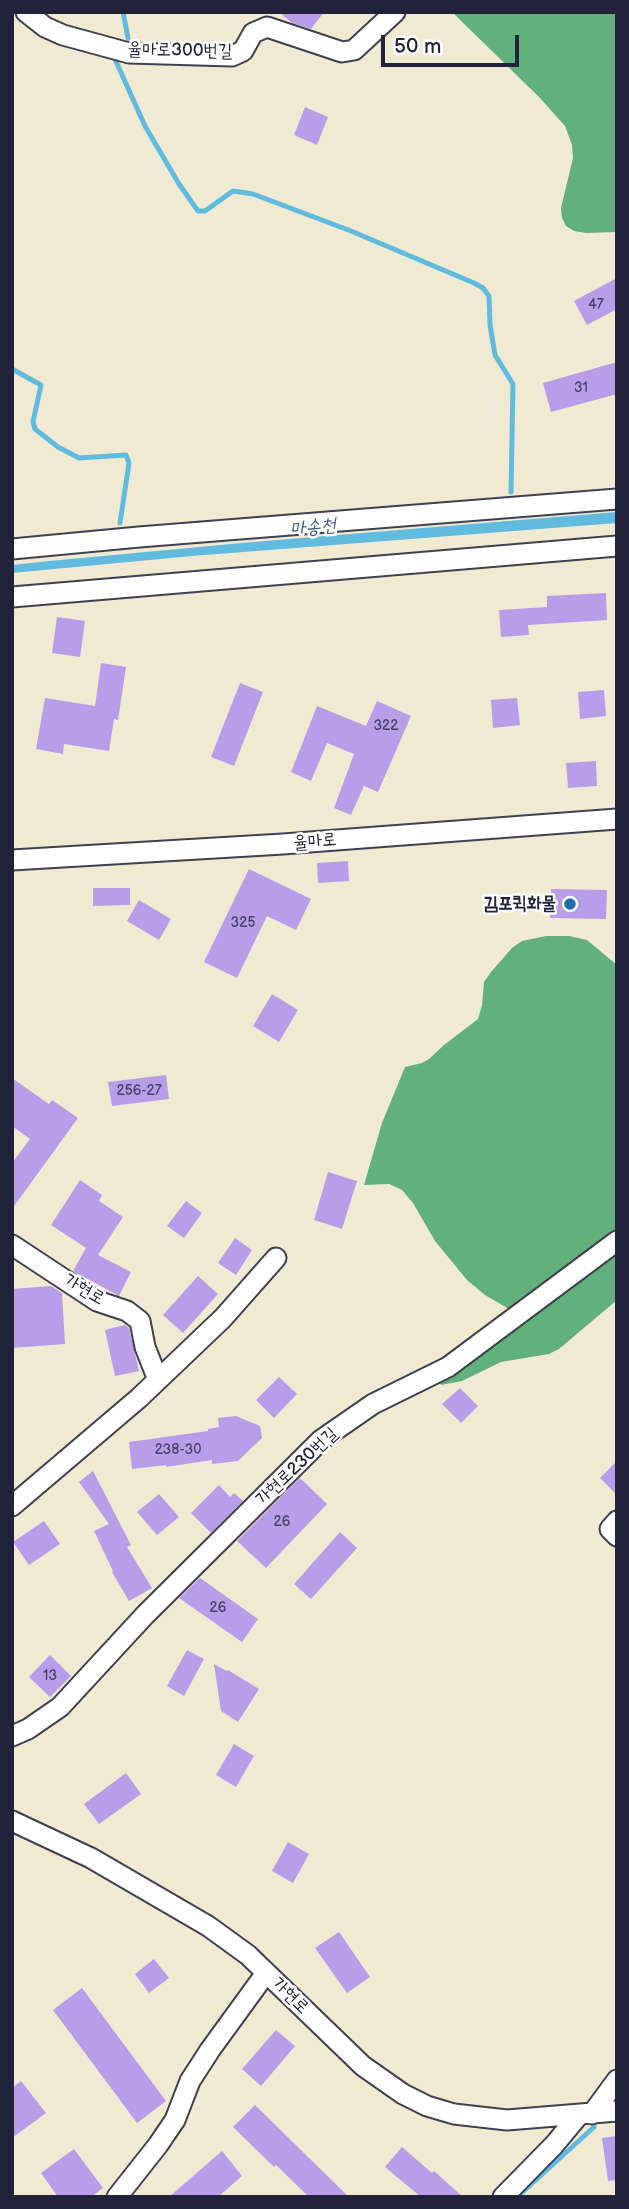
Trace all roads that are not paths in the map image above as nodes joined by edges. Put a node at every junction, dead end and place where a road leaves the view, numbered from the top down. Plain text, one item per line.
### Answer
1 (26, 12) edge
2 (395, 12) edge
3 (617, 499) edge
4 (617, 545) edge
5 (12, 549) edge
6 (12, 597) edge
7 (617, 819) edge
8 (12, 860) edge
9 (617, 1241) edge
10 (12, 1245) edge
11 (276, 1258) dead end
12 (158, 1380) junction
13 (12, 1506) edge
14 (617, 1521) edge
15 (617, 1536) edge
16 (12, 1736) edge
17 (12, 1821) edge
18 (266, 1973) junction
19 (617, 2080) edge
20 (617, 2111) edge
21 (586, 2115) junction
22 (117, 2197) edge
23 (503, 2197) edge

1 - 2 street, 율마로300번길
3 - 5 street
4 - 6 street
7 - 8 street, 율마로
9 - 16 street, 가현로230번길
10 - 12 street, 가현로
11 - 12 street
12 - 13 street
14 - 15 street
17 - 18 street, 가현로
18 - 21 street, 가현로
18 - 22 street
19 - 21 street
20 - 21 street, 가현로
21 - 23 street

